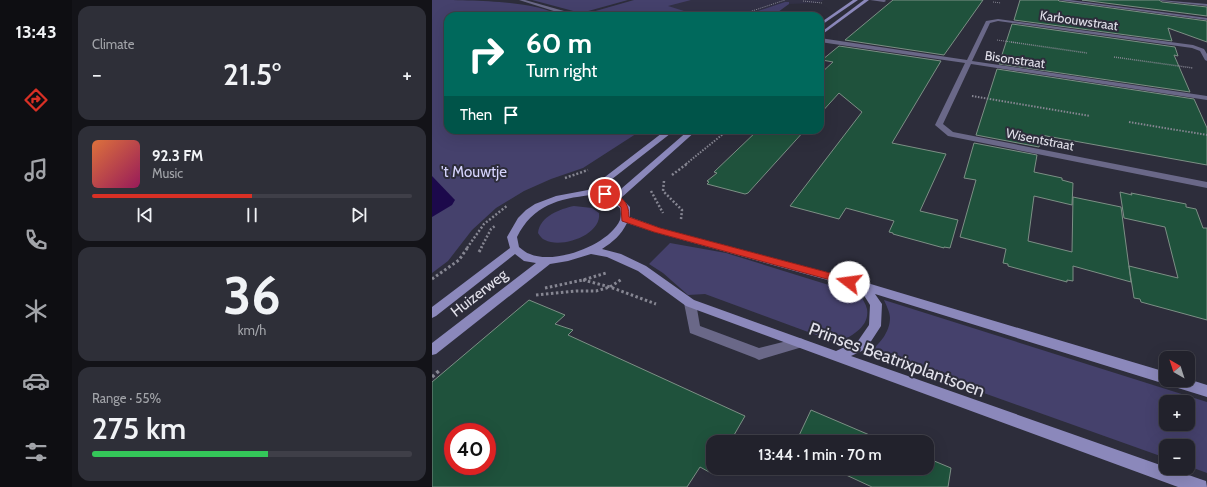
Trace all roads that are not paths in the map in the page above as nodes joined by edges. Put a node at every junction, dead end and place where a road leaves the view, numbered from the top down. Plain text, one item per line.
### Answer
1 (522, 0) edge
2 (856, 0) edge
3 (867, 0) edge
4 (872, 0) edge
5 (1061, 0) edge
6 (1162, 0) edge
7 (1204, 0) edge
8 (884, 1) edge
9 (1090, 2) edge
10 (1207, 5) edge
11 (562, 12) edge
12 (1207, 19) edge
13 (824, 22) edge
14 (824, 32) edge
15 (824, 41) edge
16 (1207, 58) edge
17 (969, 63) junction
18 (1207, 98) edge
19 (666, 134) edge
20 (688, 134) edge
21 (1207, 184) edge
22 (591, 192) junction
23 (616, 198) junction
24 (625, 219) junction
25 (515, 249) junction
26 (592, 250) junction
27 (546, 261) junction
28 (864, 286) junction
29 (690, 303) junction
30 (432, 313) edge
31 (798, 343) junction
32 (432, 350) edge
33 (838, 358) junction
34 (1159, 376) edge
35 (1194, 387) edge
36 (1207, 391) edge
37 (1200, 487) edge

1 - 11 street
2 - 13 main road
3 - 14 main road
4 - 8 street
5 - 9 street
6 - 10 street
7 - 10 street
9 - 12 street
15 - 17 street, Bisonstraat
16 - 17 street, Karbouwstraat
17 - 18 street, Bisonstraat
17 - 21 street, Wisentstraat
19 - 22 main road
20 - 23 main road
22 - 23 main road
22 - 25 main road
23 - 24 main road
24 - 26 main road
24 - 28 main road
25 - 27 main road
25 - 30 main road, Huizerweg
26 - 27 main road
26 - 29 main road, Prinses Beatrixplantsoen
27 - 32 main road, Huizerweg
28 - 33 main road
28 - 34 main road
29 - 31 main road, Prinses Beatrixplantsoen
29 - 31 street
31 - 33 main road, Prinses Beatrixplantsoen
33 - 37 main road, Prinses Beatrixplantsoen
35 - 36 main road

